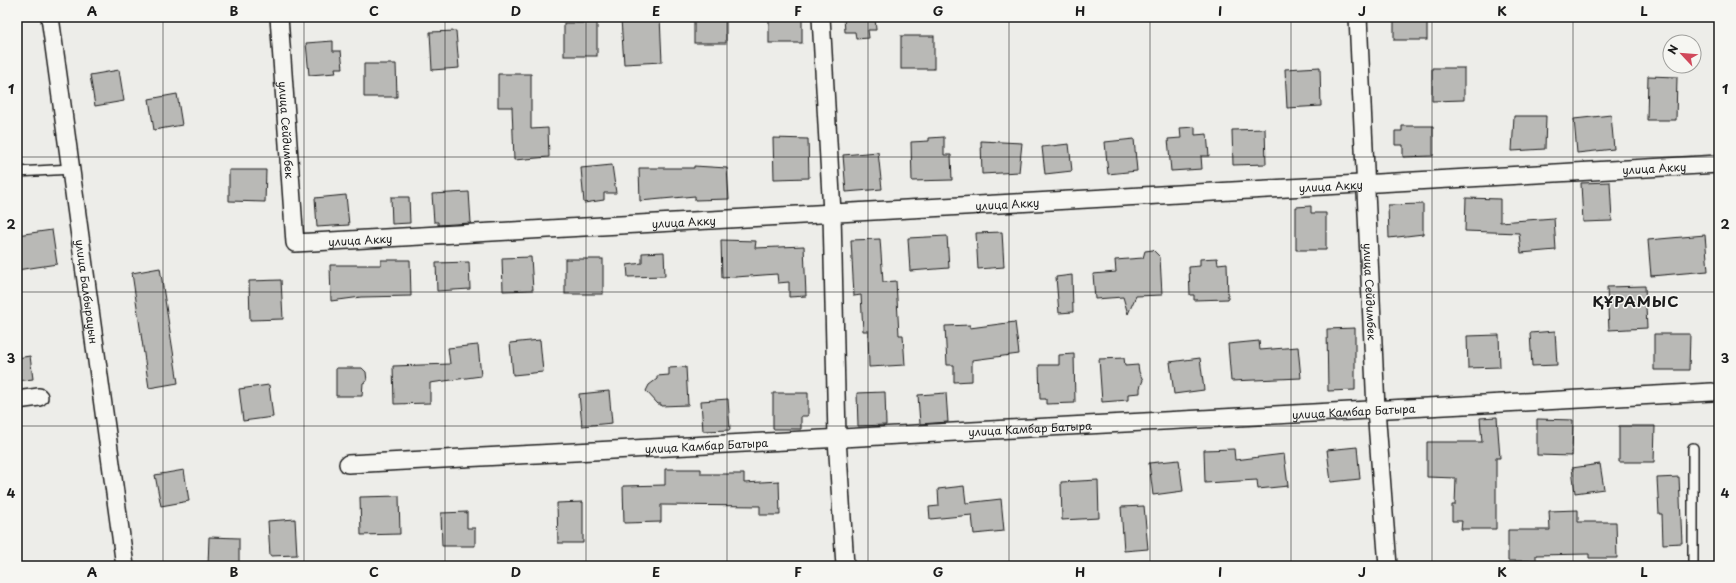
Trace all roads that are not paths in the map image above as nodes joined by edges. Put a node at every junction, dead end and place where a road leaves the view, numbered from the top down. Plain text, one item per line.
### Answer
1 (50, 17) edge
2 (279, 17) edge
3 (821, 17) edge
4 (1358, 17) edge
5 (1719, 164) edge
6 (72, 169) junction
7 (17, 172) edge
8 (1367, 183) junction
9 (832, 213) junction
10 (295, 243) joint
11 (1712, 392) dead end
12 (39, 397) dead end
13 (17, 400) edge
14 (1376, 409) junction
15 (837, 438) junction
16 (1693, 448) dead end
17 (348, 464) dead end
18 (124, 566) edge
19 (845, 566) edge
20 (1388, 566) edge
21 (1693, 566) edge

1 - 6 street, улица Балбырауын
2 - 10 street, улица Сейдимбек
3 - 9 street
4 - 8 street, улица Сейдимбек
5 - 8 street, улица Акку
6 - 7 lane
6 - 18 street, улица Балбырауын
8 - 9 street, улица Акку
8 - 14 street, улица Сейдимбек
9 - 10 street, улица Акку
9 - 15 street
11 - 14 street, улица Камбар Батыра
12 - 13 street
14 - 15 street, улица Камбар Батыра
14 - 20 street, улица Сейдимбек
15 - 17 street, улица Камбар Батыра
15 - 19 street
16 - 21 lane

